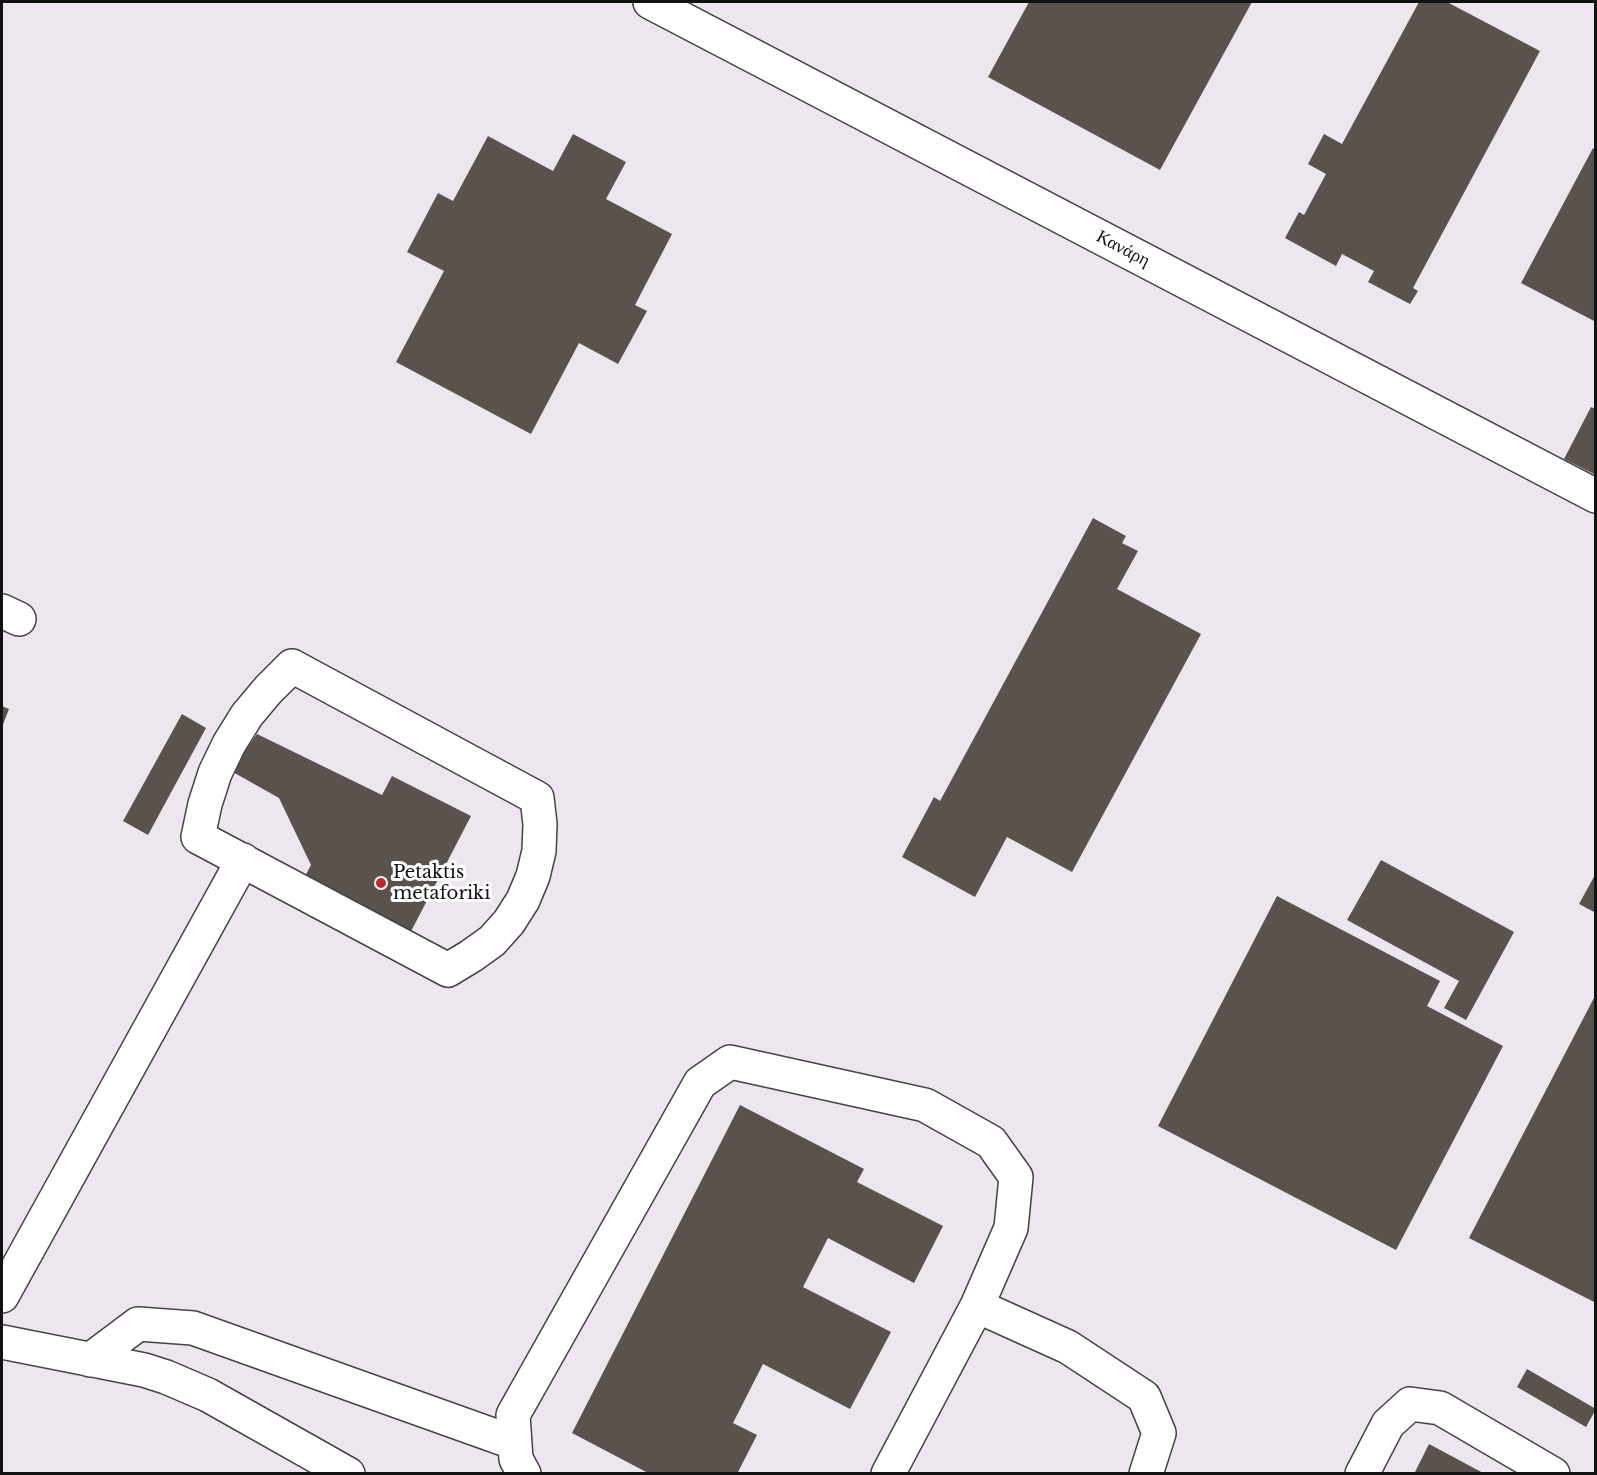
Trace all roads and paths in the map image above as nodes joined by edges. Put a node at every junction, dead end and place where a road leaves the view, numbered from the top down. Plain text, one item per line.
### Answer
1 (650, 2) edge
2 (1596, 496) edge
3 (243, 860) junction
4 (2, 1296) edge
5 (977, 1306) junction
6 (2, 1342) edge
7 (90, 1360) junction
8 (519, 1458) edge
9 (348, 1473) edge
10 (888, 1473) edge
11 (1146, 1473) edge
12 (1362, 1473) edge
13 (1553, 1473) edge

1 - 2 street, Κανάρη
3 - 3 street
3 - 4 street
5 - 8 street
5 - 10 street
5 - 11 street
6 - 7 street
7 - 8 street
7 - 9 street
12 - 13 street

